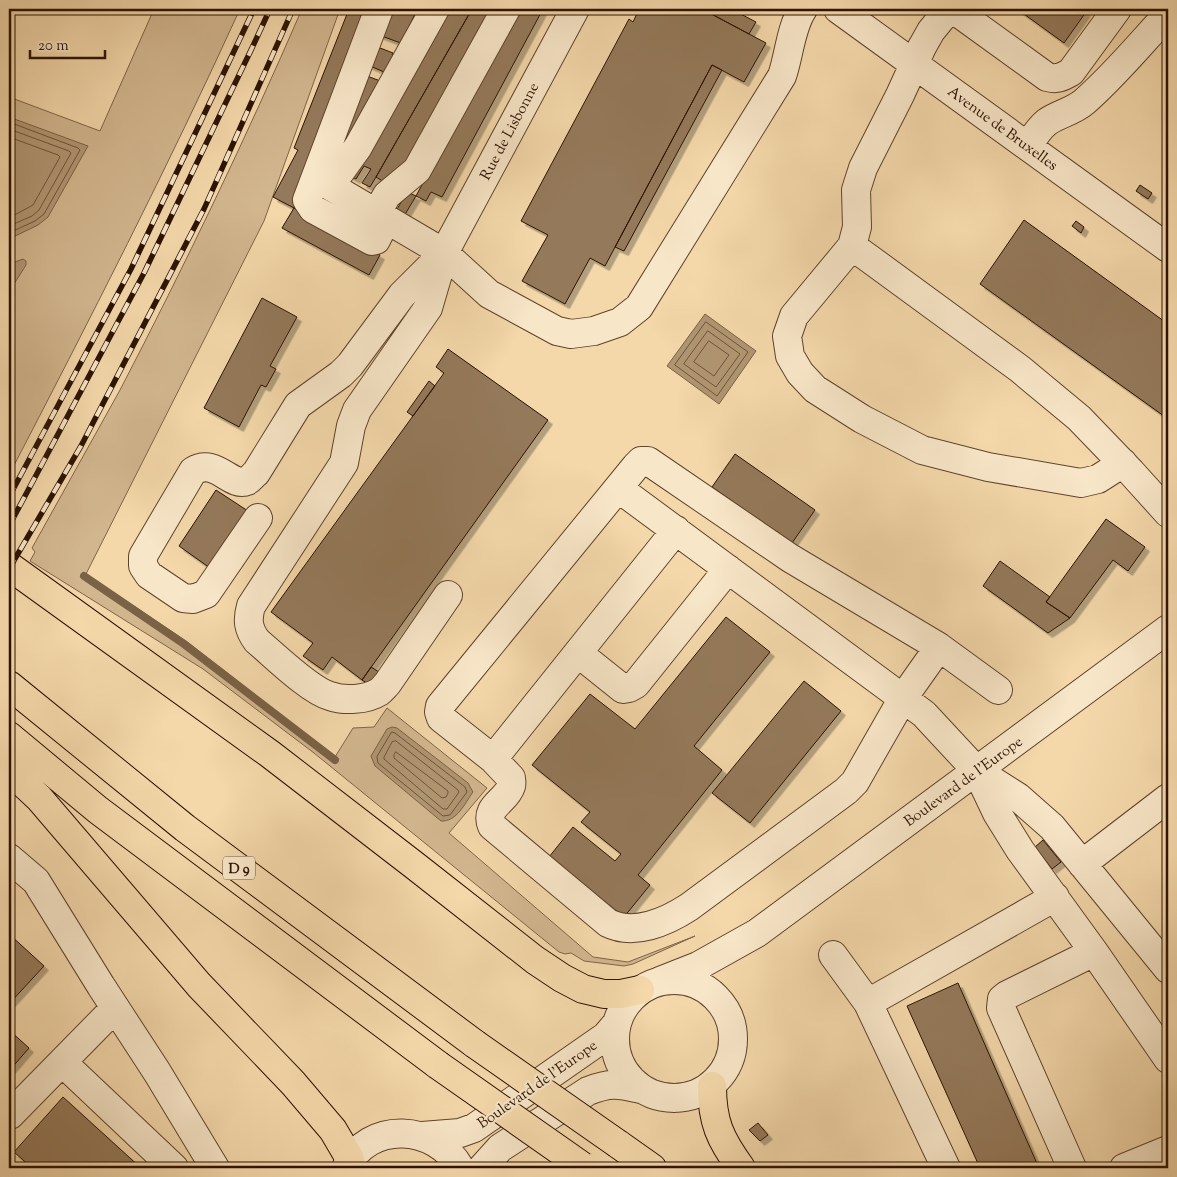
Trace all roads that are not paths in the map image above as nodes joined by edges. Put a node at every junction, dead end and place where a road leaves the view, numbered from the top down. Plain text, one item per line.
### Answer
1 (379, 9) edge
2 (435, 9) edge
3 (506, 9) edge
4 (575, 9) edge
5 (803, 9) edge
6 (838, 9) edge
7 (949, 9) edge
8 (953, 9) edge
9 (1117, 9) edge
10 (1168, 14) edge
11 (914, 64) junction
12 (1028, 146) junction
13 (323, 182) junction
14 (381, 217) junction
15 (852, 246) junction
16 (1168, 248) edge
17 (444, 253) junction
18 (1123, 463) junction
19 (618, 488) junction
20 (1168, 513) edge
21 (258, 518) dead end
22 (676, 530) junction
23 (9, 566) edge
24 (728, 569) junction
25 (448, 595) dead end
26 (1168, 629) edge
27 (938, 647) junction
28 (578, 653) junction
29 (9, 685) edge
30 (998, 690) dead end
31 (903, 698) junction
32 (9, 736) edge
33 (492, 759) junction
34 (9, 770) edge
35 (977, 771) junction
36 (1168, 798) edge
37 (9, 858) edge
38 (1082, 864) junction
39 (1055, 897) junction
40 (757, 933) junction
41 (1094, 952) junction
42 (833, 955) dead end
43 (1168, 969) edge
44 (650, 986) junction
45 (721, 1002) junction
46 (868, 1003) junction
47 (116, 1008) junction
48 (617, 1023) junction
49 (1168, 1059) edge
50 (62, 1062) junction
51 (712, 1086) junction
52 (641, 1089) junction
53 (10, 1115) dead end
54 (422, 1136) junction
55 (1168, 1150) edge
56 (348, 1164) edge
57 (584, 1167) edge
58 (174, 1168) edge
59 (215, 1168) edge
60 (460, 1168) edge
61 (482, 1168) edge
62 (652, 1168) edge
63 (741, 1168) edge
64 (946, 1168) edge
65 (1072, 1168) edge
66 (1124, 1168) edge

1 - 13 street
2 - 13 street
3 - 14 street
4 - 17 street, Rue de Lisbonne
5 - 17 street
6 - 11 street, Avenue de Bruxelles
7 - 11 street
8 - 9 street
10 - 12 street
11 - 12 street, Avenue de Bruxelles
11 - 15 street
12 - 16 street, Avenue de Bruxelles
13 - 14 street
14 - 17 street
15 - 18 street
15 - 18 street
17 - 21 street
17 - 25 street
18 - 20 street
19 - 22 street
19 - 27 street
19 - 33 street
22 - 24 street
22 - 28 street
23 - 44 highway
24 - 28 street
24 - 31 street
26 - 35 street, Boulevard de l'Europe
27 - 30 street
27 - 31 street
28 - 33 street
29 - 62 highway, D 9, bridge
31 - 33 street
31 - 35 street
32 - 57 highway, D 9, bridge
34 - 56 highway
35 - 38 street
35 - 39 street
35 - 40 street, Boulevard de l'Europe
36 - 38 street
37 - 47 street
38 - 43 street
39 - 41 street
39 - 46 street
40 - 44 street, Boulevard de l'Europe
40 - 45 street, Boulevard de l'Europe
41 - 49 street
41 - 65 street
42 - 46 street
44 - 45 street, Boulevard de l'Europe
44 - 48 street, Boulevard de l'Europe
45 - 51 street, Boulevard de l'Europe
46 - 64 street
47 - 50 street
47 - 59 street
48 - 52 street, Boulevard de l'Europe
48 - 54 street, Boulevard de l'Europe
50 - 53 street
50 - 58 street
51 - 52 street, Boulevard de l'Europe
51 - 63 highway
52 - 61 street, Boulevard de l'Europe
54 - 56 street, Boulevard de l'Europe
54 - 60 street, Boulevard de l'Europe
55 - 66 street

